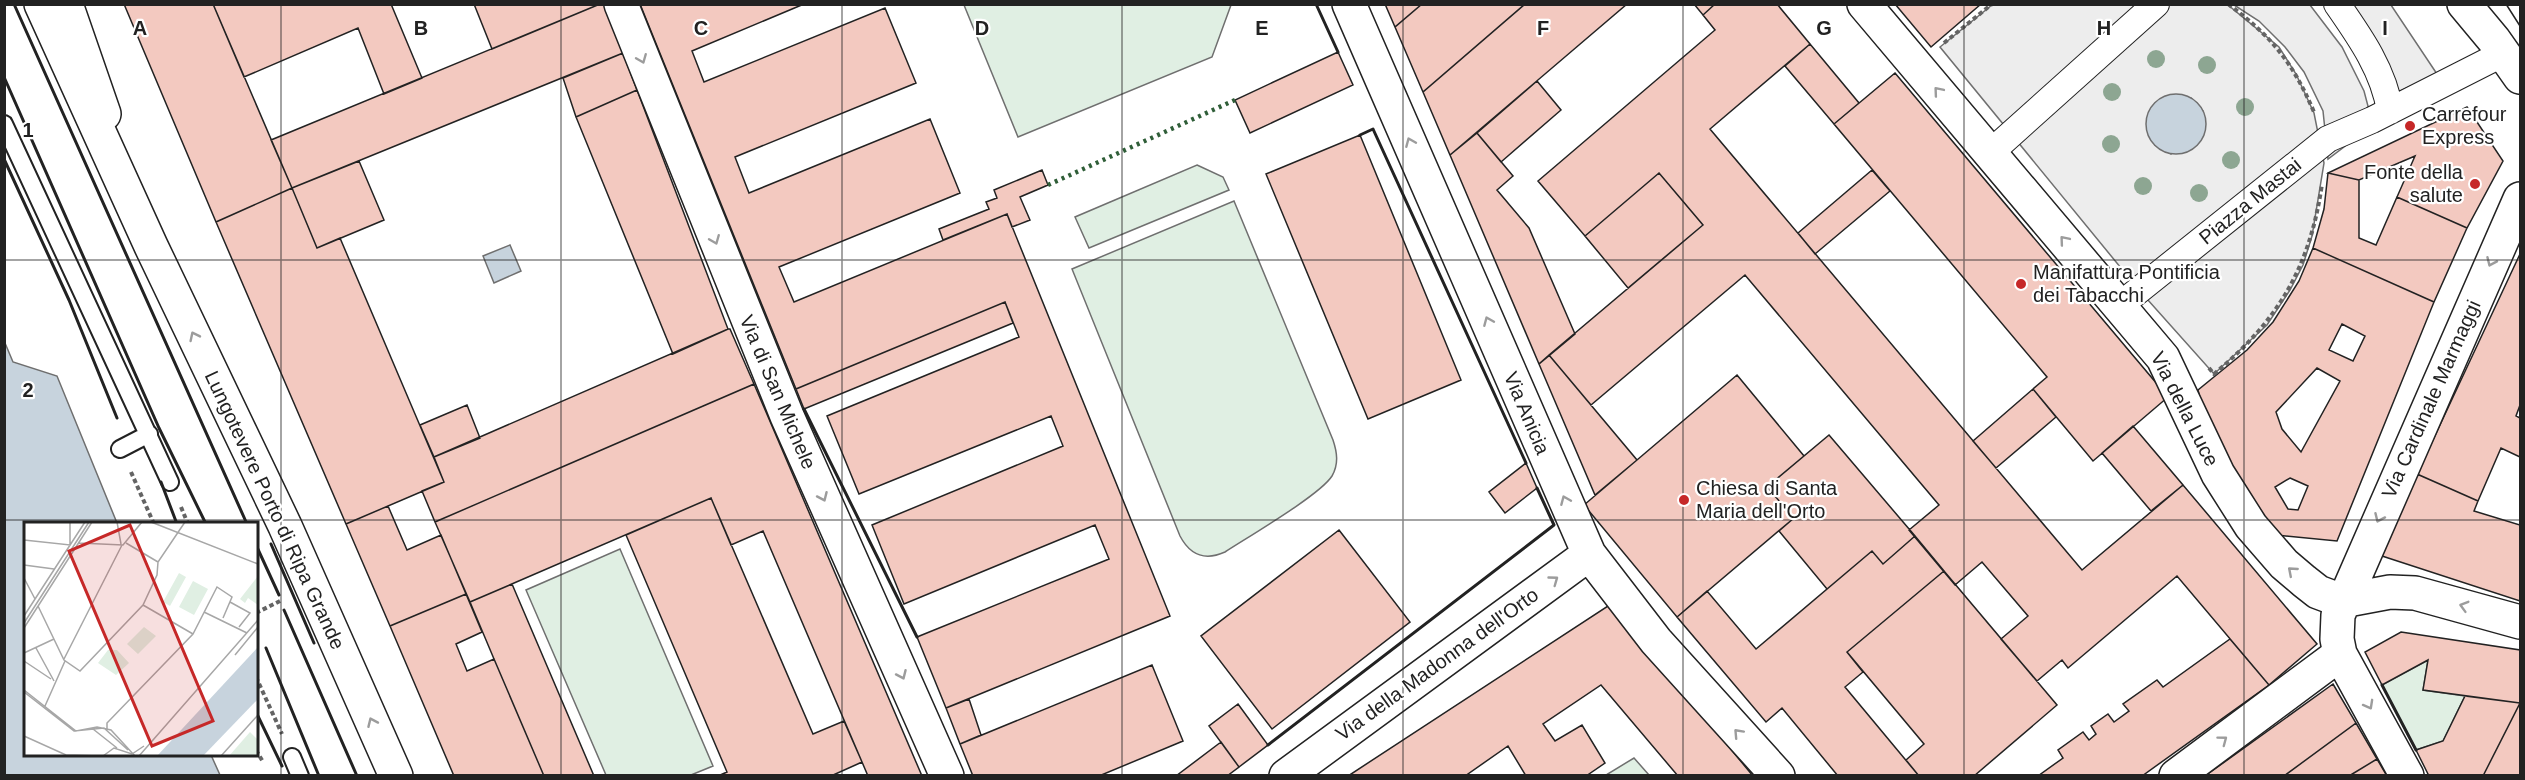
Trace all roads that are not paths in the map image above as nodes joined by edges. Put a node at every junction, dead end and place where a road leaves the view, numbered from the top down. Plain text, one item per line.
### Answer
1 (41, 4) edge
2 (66, 4) edge
3 (621, 4) edge
4 (1349, 4) edge
5 (1864, 4) edge
6 (2156, 4) edge
7 (2337, 4) edge
8 (2464, 4) edge
9 (2512, 65) edge
10 (2390, 111) junction
11 (4, 124) edge
12 (1990, 153) junction
13 (2520, 199) edge
14 (151, 246) junction
15 (2119, 306) junction
16 (149, 435) junction
17 (120, 449) road end
18 (170, 482) dead end
19 (1588, 554) junction
20 (2342, 601) junction
21 (2520, 622) edge
22 (2340, 654) junction
23 (292, 757) road end
24 (300, 776) edge
25 (396, 776) edge
26 (947, 776) edge
27 (1286, 776) edge
28 (1778, 776) edge
29 (2176, 776) edge
30 (2407, 776) edge

1 - 14 street, Lungotevere Porto di Ripa Grande
2 - 14 street, Lungotevere Porto di Ripa Grande
3 -> 26 street, Via di San Michele
19 -> 4 street, Via Anicia
12 -> 5 street, Via della Luce
6 - 12 street
7 - 10 street
8 - 9 street
9 - 10 street, Piazza Mastai
10 - 15 street, Piazza Mastai
11 - 16 lane
15 -> 12 street, Via della Luce
13 -> 20 street, Via Cardinale Marmaggi
25 -> 14 street, Lungotevere Porto di Ripa Grande
20 -> 15 street, Via della Luce
16 - 17 lane
16 - 18 lane
27 -> 19 street, Via della Madonna dell'Orto
28 -> 19 street, Via Anicia
21 -> 20 street
20 - 22 street
29 -> 22 street
22 -> 30 street
23 - 24 lane

